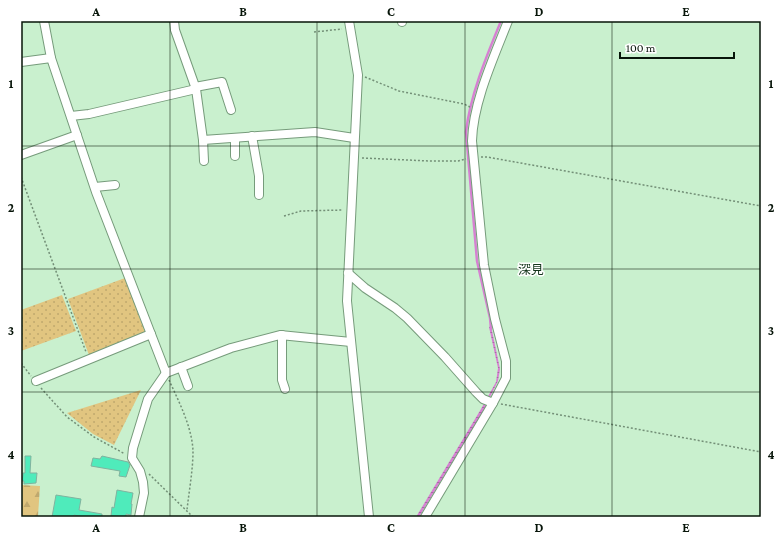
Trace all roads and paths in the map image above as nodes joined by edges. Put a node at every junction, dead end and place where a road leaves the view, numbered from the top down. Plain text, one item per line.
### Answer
1 (44, 21) edge
2 (174, 21) edge
3 (508, 21) edge
4 (350, 25) edge
5 (314, 32) dead end
6 (51, 58) junction
7 (21, 62) edge
8 (358, 71) junction
9 (196, 88) junction
10 (476, 109) junction
11 (231, 110) dead end
12 (71, 116) junction
13 (76, 135) junction
14 (252, 136) junction
15 (234, 138) junction
16 (354, 138) junction
17 (203, 140) junction
18 (21, 155) edge
19 (235, 156) dead end
20 (474, 157) junction
21 (354, 158) junction
22 (204, 161) dead end
23 (21, 177) edge
24 (115, 185) dead end
25 (95, 187) junction
26 (259, 195) dead end
27 (761, 206) edge
28 (352, 209) junction
29 (284, 216) dead end
30 (348, 273) junction
31 (151, 334) junction
32 (282, 335) junction
33 (351, 342) junction
34 (89, 360) junction
35 (21, 363) edge
36 (181, 368) junction
37 (166, 373) junction
38 (36, 382) junction
39 (188, 386) dead end
40 (285, 389) dead end
41 (493, 403) junction
42 (761, 452) edge
43 (132, 458) junction
44 (148, 473) dead end
45 (187, 510) junction
46 (139, 517) edge
47 (193, 517) edge
48 (369, 517) edge
49 (425, 517) edge

1 - 6 street
2 - 9 street
3 - 10 street
4 - 5 path
4 - 8 street
6 - 7 street
6 - 12 street
8 - 10 path
8 - 16 street
9 - 11 street
9 - 12 street
9 - 17 street
10 - 20 street
12 - 13 street
13 - 18 street
13 - 25 street
14 - 15 street
14 - 16 street
14 - 26 street
15 - 17 street
15 - 19 street
16 - 21 street
17 - 22 street
20 - 21 path
20 - 27 path
20 - 41 street
21 - 28 street
23 - 34 path
24 - 25 street
25 - 31 street
28 - 29 path
28 - 30 street
30 - 33 street
30 - 41 street
31 - 34 street
31 - 37 street
32 - 33 street
32 - 36 street
32 - 40 street
33 - 48 street
34 - 38 street
35 - 38 path
36 - 37 street
36 - 39 street
37 - 43 street
37 - 45 path
38 - 43 path
41 - 42 path
41 - 49 street
43 - 46 street
44 - 45 path
45 - 47 path

